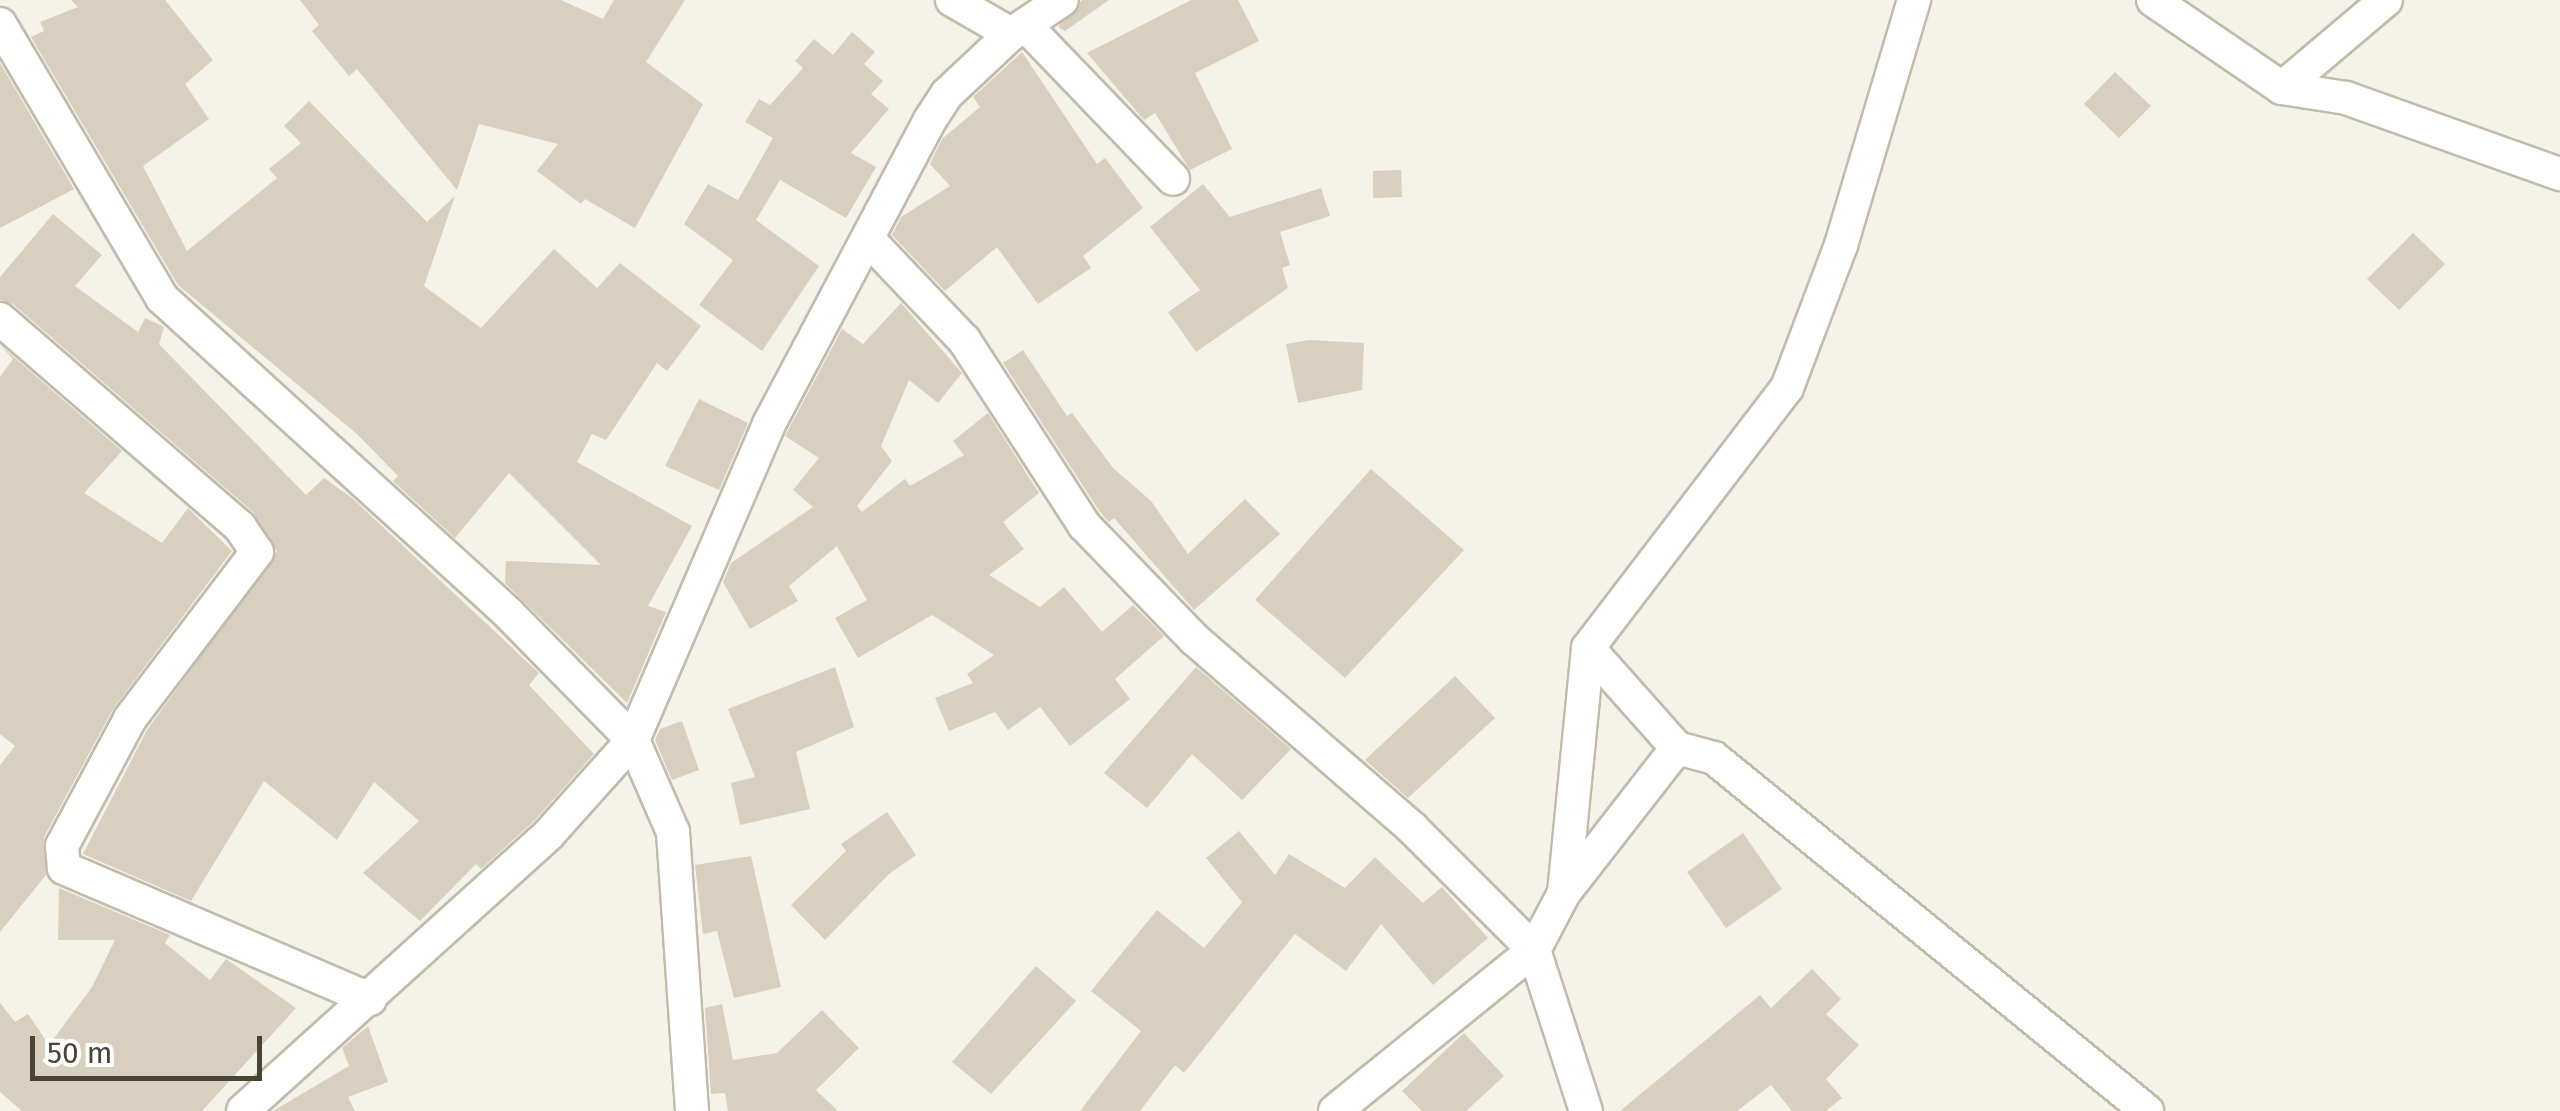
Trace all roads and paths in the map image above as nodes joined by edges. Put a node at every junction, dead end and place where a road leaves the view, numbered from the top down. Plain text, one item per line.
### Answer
1 (952, 0) edge
2 (1062, 0) edge
3 (1914, 0) edge
4 (2153, 0) edge
5 (2386, 0) edge
6 (0, 24) edge
7 (1019, 30) junction
8 (2282, 88) junction
9 (2560, 174) edge
10 (1173, 179) dead end
11 (870, 240) junction
12 (0, 319) edge
13 (1588, 648) junction
14 (633, 740) junction
15 (1677, 748) junction
16 (1564, 893) junction
17 (1534, 950) junction
18 (370, 999) junction
19 (243, 1111) edge
20 (692, 1111) edge
21 (1335, 1111) edge
22 (1586, 1111) edge
23 (2147, 1111) edge

1 - 7 street
2 - 7 street
3 - 13 street
4 - 8 street
5 - 8 street
6 - 14 street
7 - 10 street
7 - 11 street
8 - 9 street
11 - 14 street
11 - 17 street
12 - 18 street
13 - 15 street
13 - 16 street
14 - 18 street
14 - 20 street
15 - 16 street
15 - 23 street
16 - 17 street
17 - 21 street
17 - 22 street
18 - 19 street

